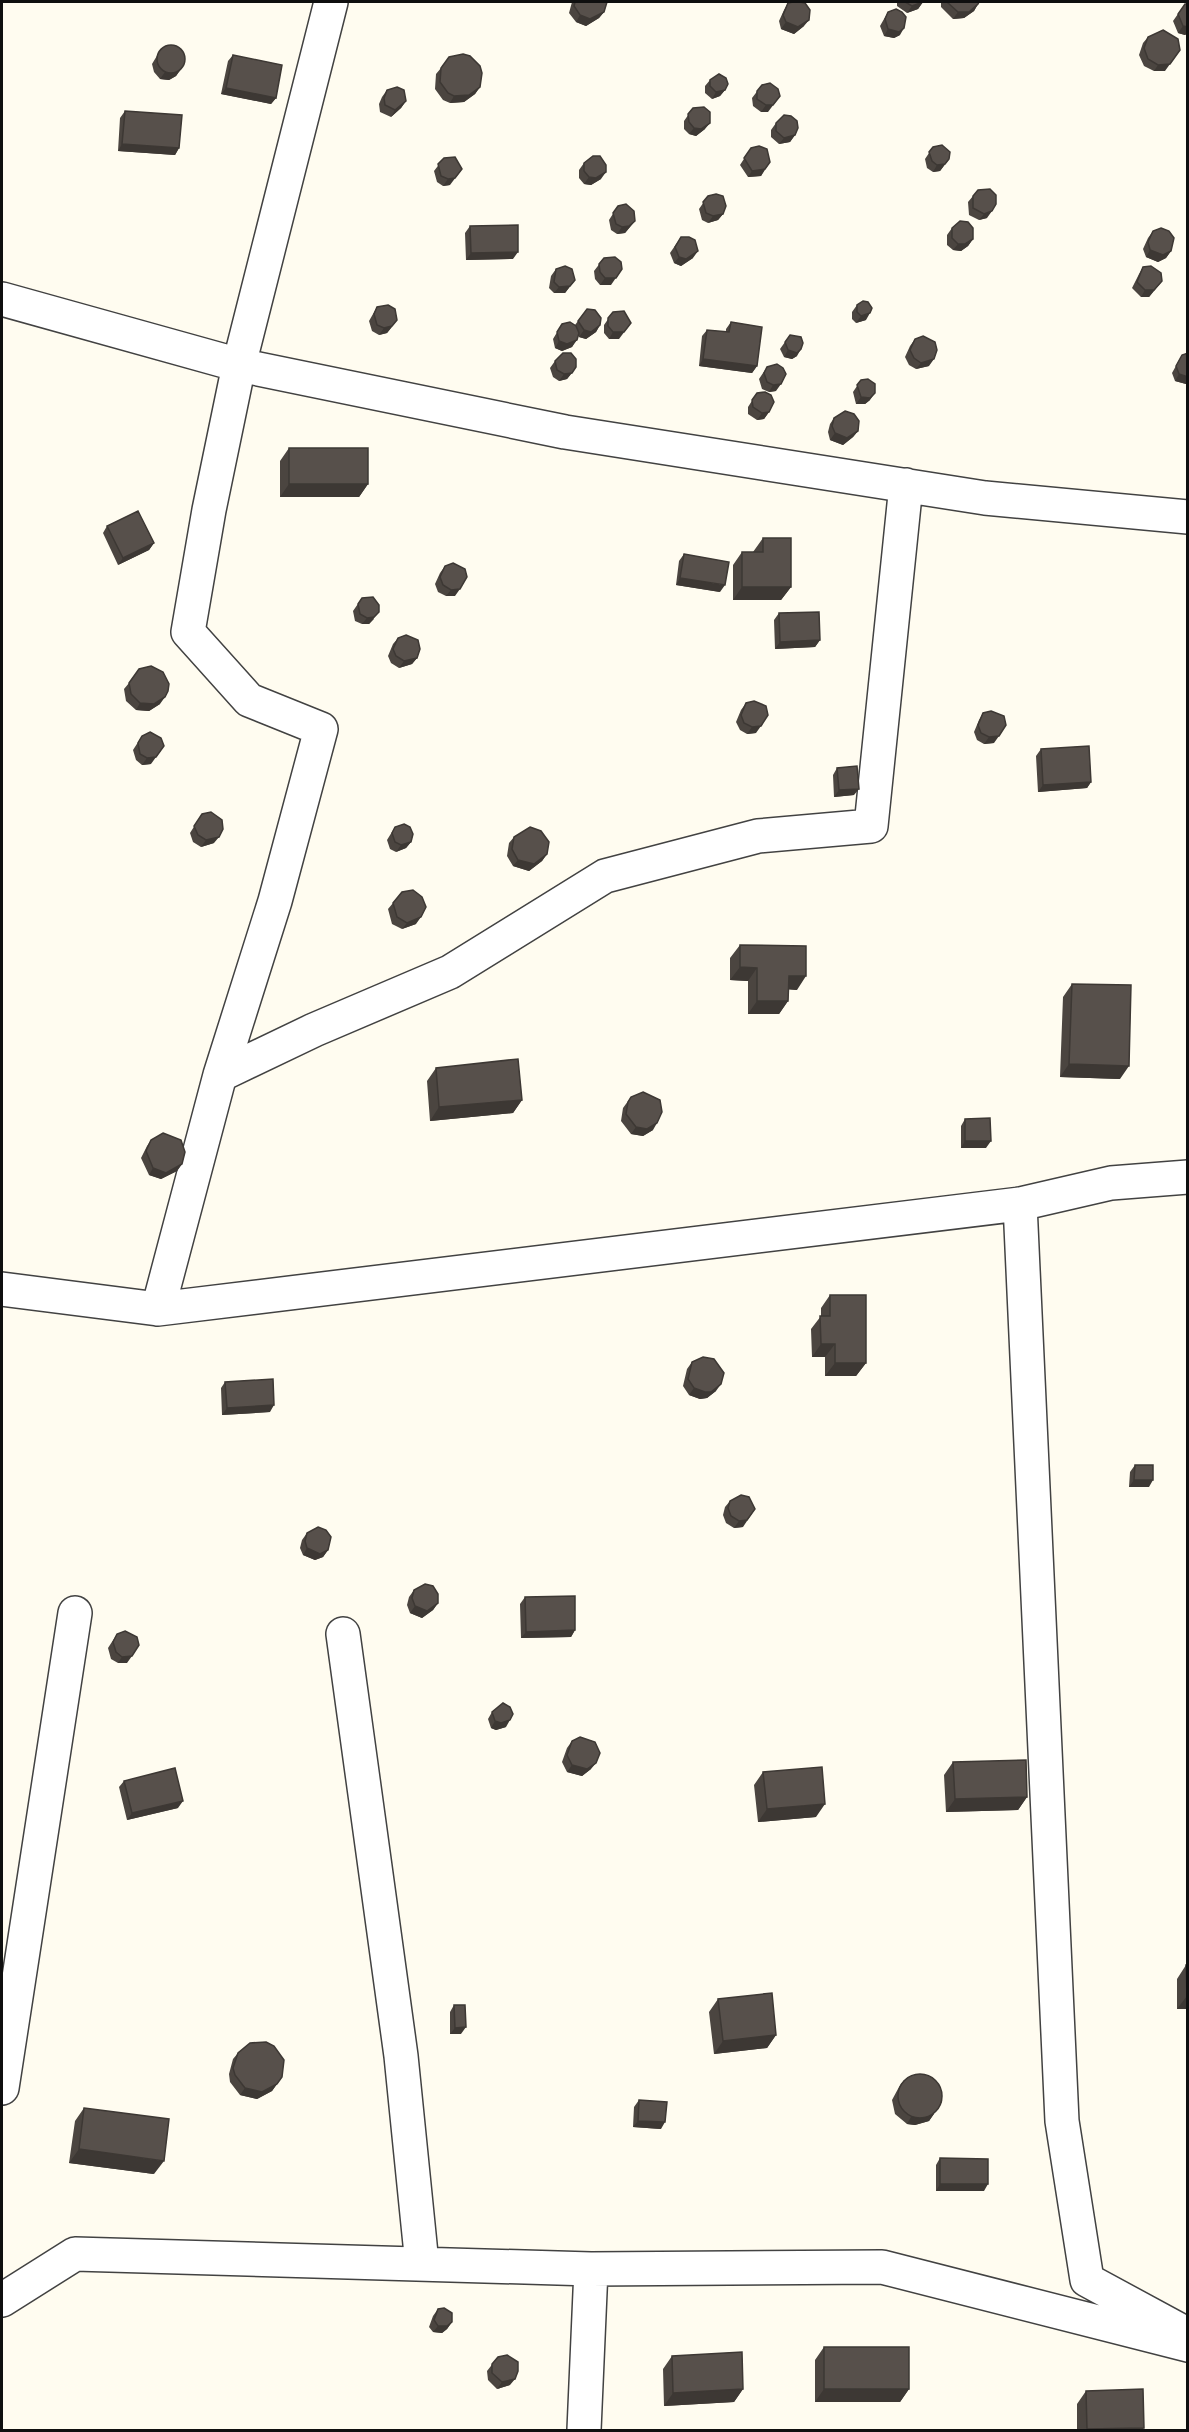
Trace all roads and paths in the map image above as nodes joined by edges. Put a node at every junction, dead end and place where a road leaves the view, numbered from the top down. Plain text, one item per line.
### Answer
1 (331, 2) edge
2 (2, 299) edge
3 (239, 365) junction
4 (906, 485) junction
5 (1188, 517) edge
6 (220, 1076) junction
7 (1188, 1177) edge
8 (1020, 1204) junction
9 (2, 1289) edge
10 (158, 1309) junction
11 (75, 1612) dead end
12 (343, 1634) dead end
13 (2, 2088) edge
14 (422, 2264) junction
15 (591, 2269) junction
16 (2, 2300) edge
17 (1188, 2334) edge
18 (1188, 2345) edge
19 (584, 2430) edge

1 - 3 street
2 - 3 street
3 - 4 street
3 - 6 street
4 - 5 street
4 - 6 street
6 - 10 street
7 - 8 street
8 - 10 street
8 - 17 street
9 - 10 street
11 - 13 street
12 - 14 street
14 - 15 street
14 - 16 street
15 - 18 street
15 - 19 street

